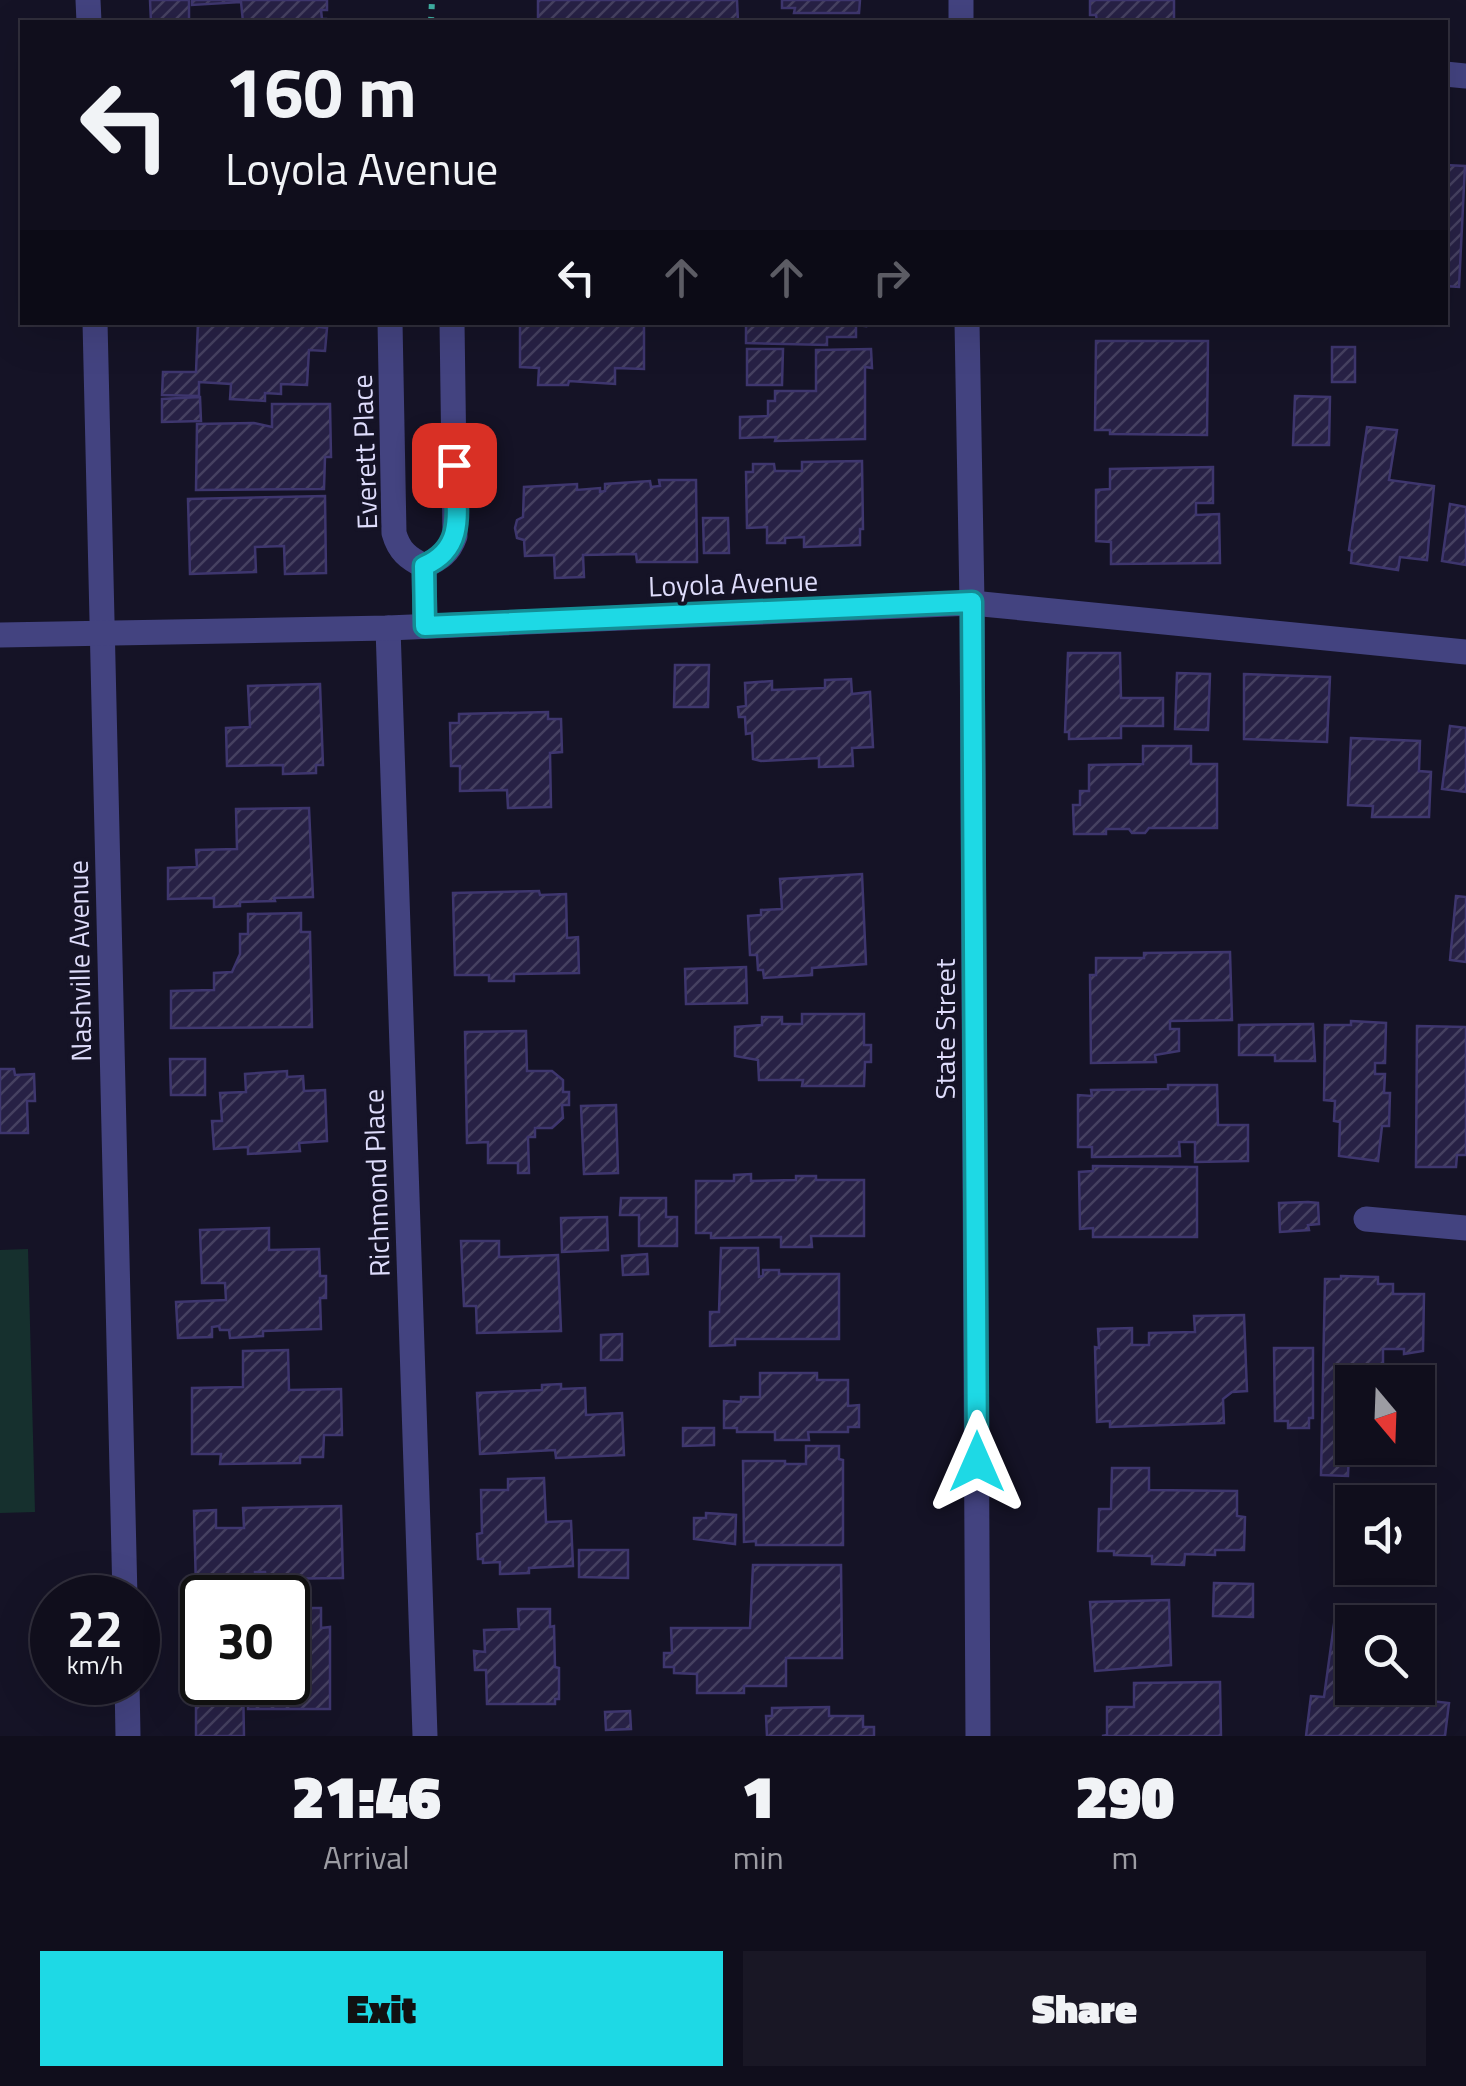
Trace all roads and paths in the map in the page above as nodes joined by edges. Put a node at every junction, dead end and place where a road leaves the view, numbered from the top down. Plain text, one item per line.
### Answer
1 (95, 325) edge
2 (390, 325) edge
3 (452, 325) edge
4 (967, 325) edge
5 (424, 566) junction
6 (972, 602) junction
7 (425, 626) junction
8 (388, 628) junction
9 (101, 634) junction
10 (0, 635) edge
11 (1466, 652) edge
12 (1366, 1219) dead end
13 (1466, 1228) edge
14 (124, 1575) edge
15 (127, 1705) edge
16 (128, 1736) edge
17 (425, 1736) edge
18 (978, 1736) edge

1 - 9 street, Nashville Avenue
2 - 5 street, Everett Place
3 - 5 street
4 - 6 street, State Street
5 - 7 street
6 - 7 street, Loyola Avenue
6 - 11 street, Loyola Avenue
6 - 18 street, State Street
7 - 8 street, Loyola Avenue
8 - 9 street, Loyola Avenue
8 - 17 street, Richmond Place
9 - 10 street, Loyola Avenue
9 - 14 street, Nashville Avenue
12 - 13 street
15 - 16 street

